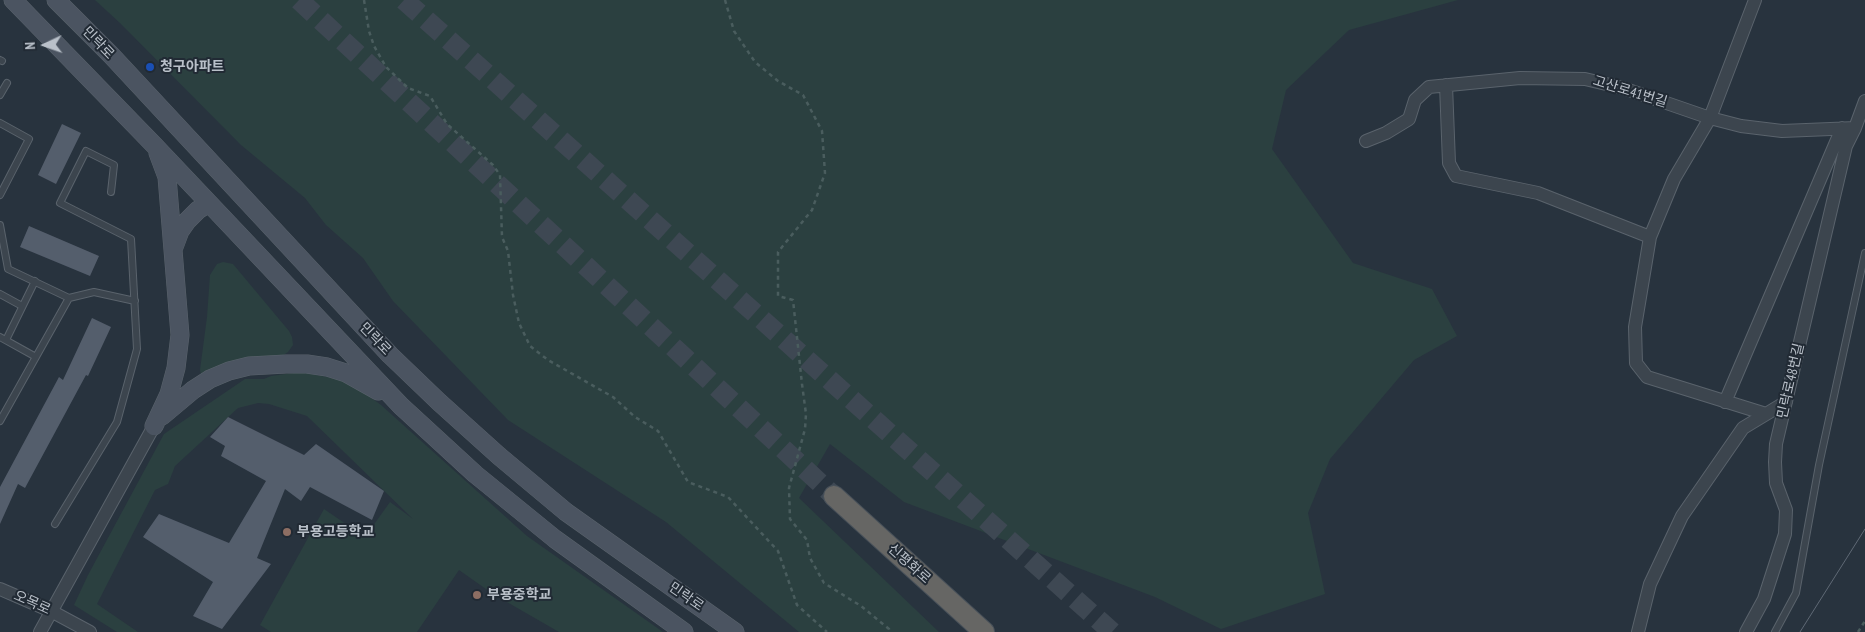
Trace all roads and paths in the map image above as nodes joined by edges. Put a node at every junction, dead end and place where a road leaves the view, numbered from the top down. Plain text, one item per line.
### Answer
1 (13, 0) edge
2 (56, 0) edge
3 (364, 0) edge
4 (725, 0) edge
5 (1755, 0) edge
6 (7, 83) dead end
7 (1446, 85) junction
8 (0, 95) edge
9 (1865, 101) edge
10 (1710, 118) junction
11 (0, 123) edge
12 (1842, 128) junction
13 (1855, 128) junction
14 (1366, 141) dead end
15 (154, 145) junction
16 (111, 192) dead end
17 (0, 195) edge
18 (209, 203) junction
19 (0, 225) edge
20 (1650, 237) junction
21 (173, 250) junction
22 (1865, 253) edge
23 (34, 281) junction
24 (0, 294) edge
25 (70, 298) junction
26 (135, 301) junction
27 (22, 306) junction
28 (3, 339) edge
29 (36, 357) junction
30 (1726, 402) junction
31 (1786, 402) junction
32 (401, 406) junction
33 (1766, 414) junction
34 (0, 421) edge
35 (154, 426) junction
36 (834, 496) tunnel mouth
37 (55, 524) dead end
38 (0, 589) edge
39 (51, 611) junction
40 (1865, 621) edge
41 (40, 632) edge
42 (90, 632) edge
43 (684, 632) edge
44 (735, 632) edge
45 (827, 632) edge
46 (890, 632) edge
47 (984, 632) edge
48 (1638, 632) edge
49 (1746, 632) edge
50 (1775, 632) edge
51 (1858, 632) edge

1 - 15 main road, 민락로
2 - 44 main road, 민락로
3 - 45 path
4 - 46 path
5 - 10 street
6 - 8 lane
7 - 10 street, 고산로41번길
7 - 14 street, 고산로41번길
7 - 20 street
9 - 13 street
10 - 12 street, 고산로41번길
10 - 20 street
11 - 17 lane
12 - 13 street, 고산로41번길
12 - 30 street
13 - 31 street, 민락로48번길
15 - 18 main road, 민락로
15 - 21 main road
16 - 26 lane
18 - 21 main road
18 - 32 main road, 민락로
19 - 23 lane
20 - 30 street
21 - 35 main road
22 - 50 lane
23 - 25 lane
23 - 27 lane
24 - 27 lane
25 - 26 lane
25 - 29 lane
26 - 37 lane
27 - 28 lane
28 - 29 lane
29 - 34 lane
30 - 33 street
31 - 33 street
31 - 49 street, 민락로48번길
32 - 35 main road
32 - 43 main road, 민락로
33 - 48 street
35 - 39 street
36 - 47 highway, 신평화로
38 - 39 street, 오목로
39 - 41 street
39 - 42 street, 오목로
40 - 51 path

